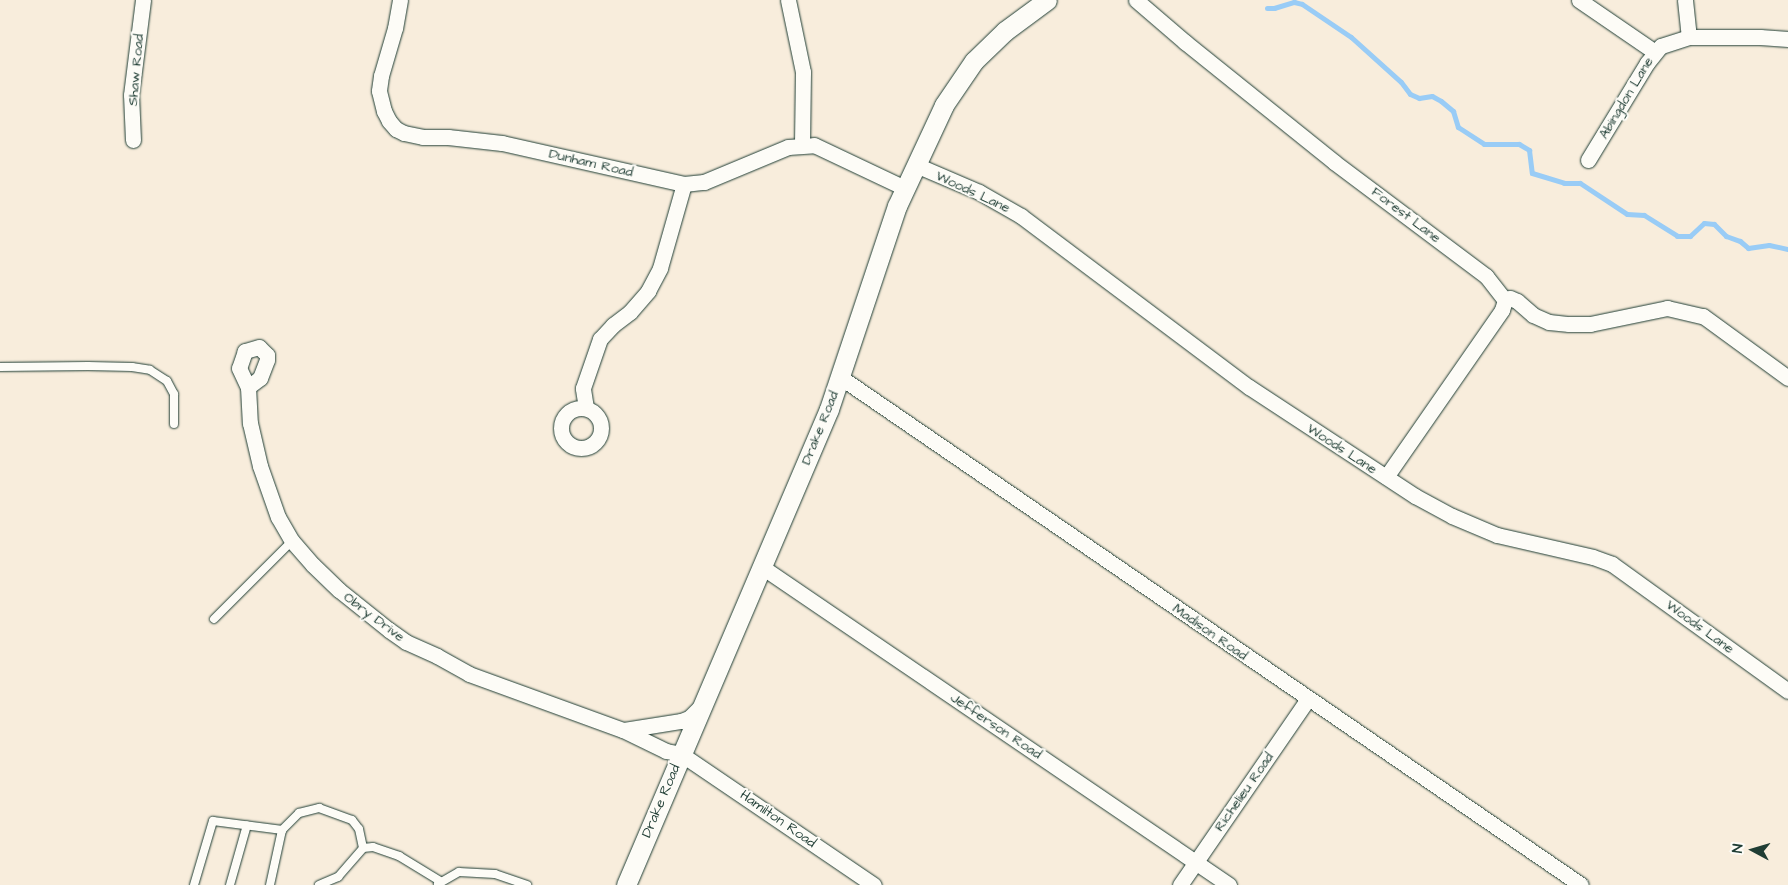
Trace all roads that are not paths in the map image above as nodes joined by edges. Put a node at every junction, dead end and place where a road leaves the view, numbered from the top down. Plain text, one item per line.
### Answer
1 (143, 0) edge
2 (400, 0) edge
3 (788, 0) edge
4 (1047, 0) edge
5 (1136, 0) edge
6 (1579, 0) edge
7 (1685, 0) edge
8 (1689, 37) junction
9 (1788, 39) edge
10 (1654, 52) junction
11 (133, 140) dead end
12 (802, 144) junction
13 (1588, 160) dead end
14 (916, 165) junction
15 (684, 184) junction
16 (905, 188) junction
17 (1505, 300) junction
18 (0, 367) edge
19 (840, 378) junction
20 (1788, 378) edge
21 (248, 387) dead end
22 (586, 408) dead end
23 (174, 424) dead end
24 (1386, 477) junction
25 (292, 541) junction
26 (762, 567) junction
27 (214, 619) dead end
28 (1788, 691) edge
29 (1308, 699) junction
30 (703, 705) junction
31 (623, 730) junction
32 (681, 754) junction
33 (247, 825) junction
34 (282, 830) junction
35 (363, 848) junction
36 (1196, 862) junction
37 (438, 883) edge
38 (194, 885) edge
39 (230, 885) edge
40 (270, 885) edge
41 (319, 885) edge
42 (527, 885) edge
43 (626, 885) edge
44 (874, 885) edge
45 (1180, 885) edge
46 (1229, 885) edge
47 (1581, 885) edge

1 - 11 street, Shaw Road
2 - 15 street, Dunham Road
3 - 12 street
4 - 14 street, Drake Road
5 - 17 street, Forest Lane
6 - 10 street
7 - 8 street
8 - 9 street, Abingdon Lane
8 - 10 street, Abingdon Lane
10 - 13 street, Abingdon Lane
12 - 15 street, Dunham Road
12 - 16 street, Dunham Road
14 - 16 street, Drake Road
14 - 24 street, Woods Lane
15 - 22 street
16 - 19 street, Drake Road
17 - 20 street
17 - 24 street
18 - 23 lane
19 - 26 street, Drake Road
19 - 29 street, Madison Road
21 - 25 street, Obry Drive
24 - 28 street, Woods Lane
25 - 27 lane
25 - 31 street, Obry Drive
26 - 30 street, Drake Road
26 - 36 street, Jefferson Road
29 - 36 street, Richelieu Road
29 - 47 street, Madison Road
30 - 31 street, Obry Drive
30 - 32 street, Drake Road
31 - 32 street, Obry Drive
32 - 43 street, Drake Road
32 - 44 street, Hamilton Road
33 - 34 lane
33 - 38 lane
33 - 39 lane
34 - 35 lane
34 - 40 lane
35 - 37 lane
35 - 41 lane
36 - 45 street, Richelieu Road
36 - 46 street, Jefferson Road
37 - 42 lane

